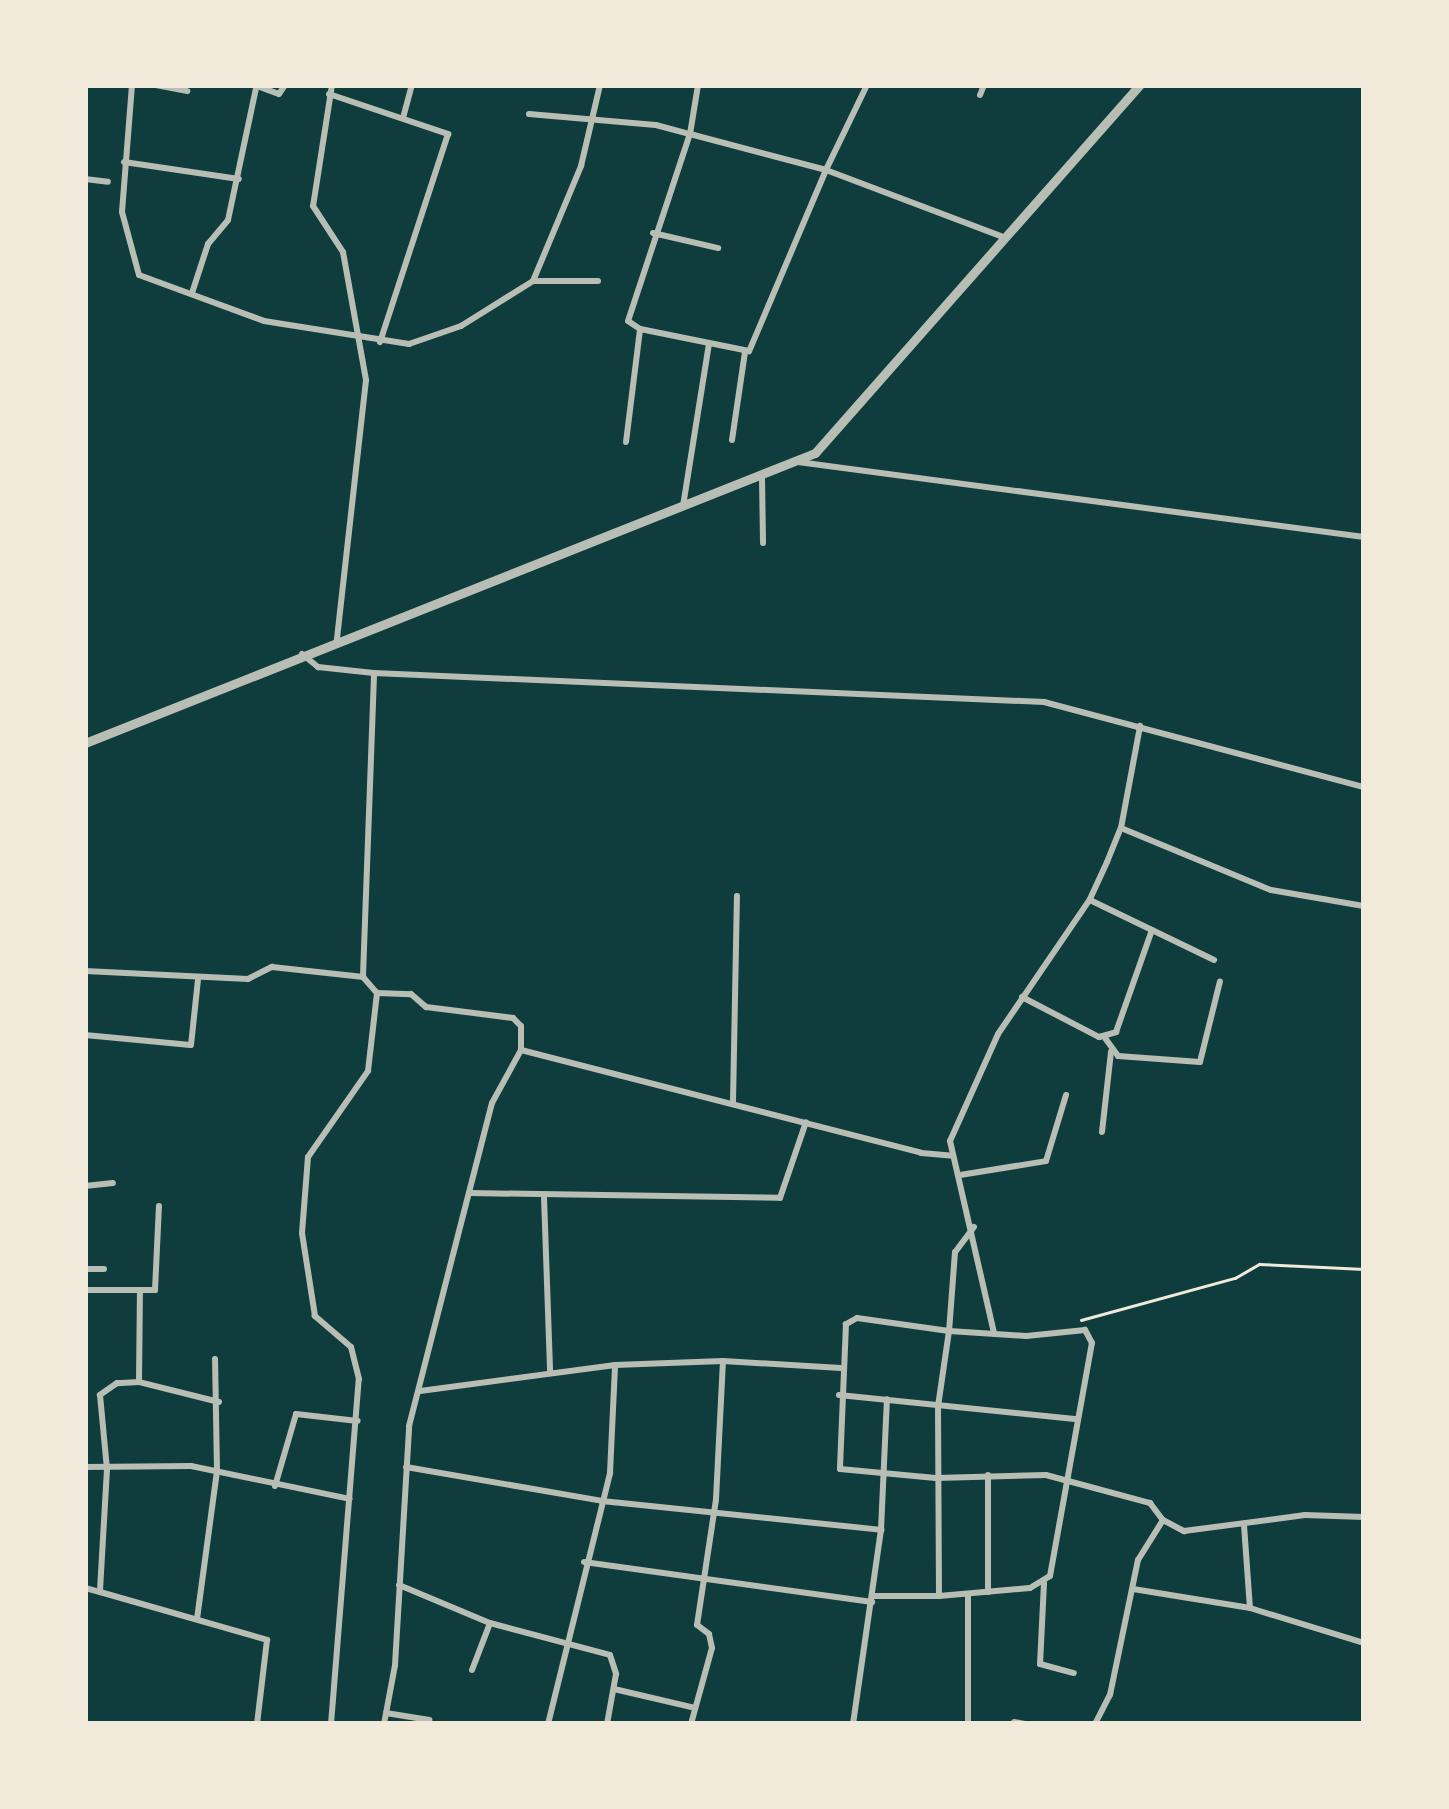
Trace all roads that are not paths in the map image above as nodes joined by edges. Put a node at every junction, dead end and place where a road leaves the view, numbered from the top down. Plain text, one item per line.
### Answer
1 (132, 85) edge
2 (156, 85) edge
3 (285, 85) edge
4 (332, 85) edge
5 (412, 85) edge
6 (600, 85) edge
7 (698, 85) edge
8 (867, 85) edge
9 (984, 85) edge
10 (1140, 85) edge
11 (256, 87) edge
12 (187, 91) dead end
13 (330, 94) junction
14 (980, 95) dead end
15 (529, 114) dead end
16 (403, 118) junction
17 (592, 122) junction
18 (690, 134) junction
19 (124, 162) junction
20 (826, 170) junction
21 (85, 179) edge
22 (239, 179) junction
23 (108, 182) dead end
24 (653, 233) junction
25 (1002, 236) junction
26 (718, 248) dead end
27 (532, 280) junction
28 (598, 281) dead end
29 (192, 293) junction
30 (640, 329) junction
31 (364, 340) junction
32 (380, 342) junction
33 (709, 344) junction
34 (745, 352) junction
35 (732, 440) dead end
36 (626, 442) dead end
37 (798, 462) junction
38 (762, 478) junction
39 (683, 507) junction
40 (1364, 538) edge
41 (763, 543) dead end
42 (336, 639) junction
43 (301, 652) junction
44 (374, 673) junction
45 (1140, 726) junction
46 (85, 744) edge
47 (1364, 786) edge
48 (1121, 828) junction
49 (737, 896) dead end
50 (1090, 900) junction
51 (1364, 906) edge
52 (1152, 930) junction
53 (1214, 960) dead end
54 (85, 972) edge
55 (363, 977) junction
56 (198, 979) junction
57 (1220, 981) dead end
58 (377, 993) junction
59 (1022, 997) junction
60 (85, 1036) edge
61 (1106, 1038) junction
62 (520, 1050) junction
63 (1111, 1051) junction
64 (1066, 1095) dead end
65 (733, 1102) junction
66 (806, 1122) junction
67 (1102, 1132) dead end
68 (953, 1156) junction
69 (960, 1175) junction
70 (113, 1183) dead end
71 (85, 1186) edge
72 (470, 1193) junction
73 (544, 1197) junction
74 (159, 1206) dead end
75 (974, 1227) junction
76 (85, 1269) edge
77 (104, 1269) dead end
78 (85, 1290) edge
79 (140, 1293) junction
80 (949, 1331) junction
81 (994, 1333) junction
82 (216, 1360) dead end
83 (723, 1361) junction
84 (615, 1364) junction
85 (841, 1368) junction
86 (550, 1371) junction
87 (139, 1382) junction
88 (420, 1391) junction
89 (839, 1394) junction
90 (888, 1399) junction
91 (219, 1402) junction
92 (938, 1406) junction
93 (1075, 1419) junction
94 (358, 1421) junction
95 (85, 1467) edge
96 (406, 1467) junction
97 (106, 1469) junction
98 (217, 1470) junction
99 (988, 1475) junction
100 (884, 1476) junction
101 (936, 1478) junction
102 (1068, 1479) junction
103 (275, 1487) junction
104 (350, 1499) junction
105 (602, 1501) junction
106 (714, 1513) junction
107 (1364, 1517) edge
108 (1163, 1520) junction
109 (1244, 1525) junction
110 (880, 1530) junction
111 (584, 1562) junction
112 (702, 1580) junction
113 (1044, 1582) junction
114 (399, 1585) junction
115 (85, 1588) edge
116 (1133, 1588) junction
117 (100, 1592) junction
118 (988, 1592) junction
119 (968, 1594) junction
120 (939, 1596) junction
121 (872, 1599) junction
122 (1250, 1608) junction
123 (197, 1619) junction
124 (490, 1623) junction
125 (1364, 1643) edge
126 (563, 1647) junction
127 (472, 1670) dead end
128 (1074, 1672) dead end
129 (614, 1690) junction
130 (696, 1708) junction
131 (386, 1712) junction
132 (429, 1720) dead end
133 (1014, 1722) edge
134 (257, 1724) edge
135 (331, 1724) edge
136 (384, 1724) edge
137 (548, 1724) edge
138 (607, 1724) edge
139 (691, 1724) edge
140 (853, 1724) edge
141 (968, 1724) edge
142 (1025, 1724) edge
143 (1095, 1724) edge

1 - 19 street
2 - 12 street
3 - 11 street
4 - 13 street
5 - 16 street
6 - 17 street
7 - 18 street
8 - 20 street
9 - 14 street
10 - 25 street
11 - 22 street
13 - 16 street
13 - 31 street
15 - 17 street
16 - 32 street
17 - 18 street
17 - 27 street
18 - 20 street
18 - 24 street
19 - 22 street
19 - 29 street
20 - 25 street
20 - 34 street
21 - 23 street
22 - 29 street
24 - 26 street
24 - 30 street
25 - 37 street
27 - 28 street
27 - 32 street
29 - 31 street
30 - 33 street
30 - 36 street
31 - 32 street
31 - 42 street
33 - 34 street
33 - 39 street
34 - 35 street
37 - 38 street
37 - 40 street
38 - 39 street
38 - 41 street
39 - 42 street
42 - 43 street
43 - 44 street
43 - 46 street
44 - 45 street
44 - 55 street
45 - 47 street
45 - 48 street
48 - 50 street
48 - 51 street
49 - 65 street
50 - 52 street
50 - 59 street
52 - 53 street
52 - 61 street
54 - 56 street
55 - 56 street
55 - 58 street
56 - 60 street
57 - 63 street
58 - 62 street
58 - 94 street
59 - 61 street
59 - 68 street
61 - 63 street
62 - 65 street
62 - 72 street
63 - 67 street
64 - 69 street
65 - 66 street
66 - 68 street
66 - 73 street
68 - 69 street
69 - 75 street
70 - 71 street
72 - 73 street
72 - 88 street
73 - 86 street
74 - 79 street
75 - 80 street
75 - 81 street
76 - 77 street
78 - 79 street
79 - 87 street
80 - 81 street
80 - 85 street
80 - 92 street
81 - 93 street
82 - 91 street
83 - 84 street
83 - 85 street
83 - 106 street
84 - 86 street
84 - 105 street
85 - 89 street
86 - 88 street
87 - 91 street
87 - 97 street
88 - 96 street
89 - 90 street
89 - 100 street
90 - 92 street
90 - 100 street
91 - 98 street
92 - 93 street
92 - 101 street
93 - 102 street
94 - 103 street
94 - 104 street
95 - 97 street
96 - 105 street
96 - 114 street
97 - 98 street
97 - 117 street
98 - 103 street
98 - 123 street
99 - 101 street
99 - 102 street
99 - 118 street
100 - 101 street
100 - 110 street
101 - 120 street
102 - 108 street
102 - 113 street
103 - 104 street
104 - 135 street
105 - 106 street
105 - 111 street
106 - 110 street
106 - 112 street
107 - 109 street
108 - 109 street
108 - 116 street
109 - 122 street
110 - 121 street
111 - 112 street
111 - 126 street
112 - 121 street
112 - 130 street
113 - 118 street
113 - 128 street
114 - 124 street
114 - 131 street
115 - 117 street
116 - 122 street
116 - 143 street
117 - 123 street
118 - 119 street
119 - 120 street
119 - 141 street
120 - 121 street
121 - 140 street
122 - 125 street
123 - 134 street
124 - 126 street
124 - 127 street
126 - 129 street
126 - 137 street
129 - 130 street
129 - 138 street
130 - 139 street
131 - 132 street
131 - 136 street
133 - 142 street

